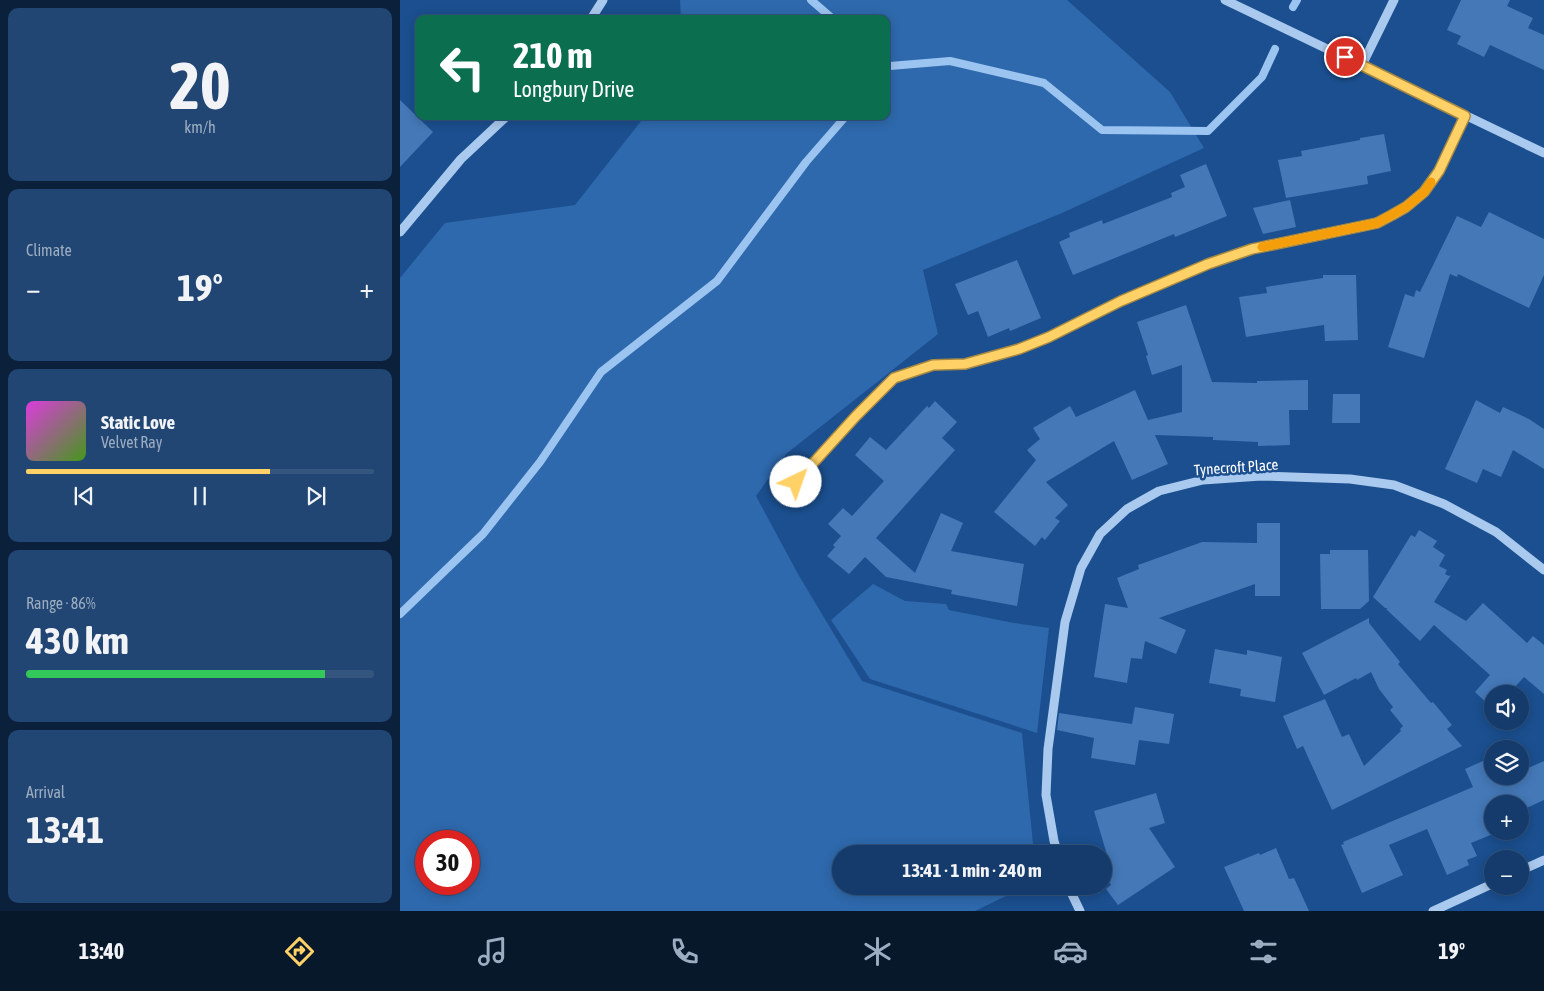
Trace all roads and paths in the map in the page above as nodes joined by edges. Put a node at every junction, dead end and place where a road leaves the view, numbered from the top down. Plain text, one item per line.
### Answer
1 (603, 0) edge
2 (1225, 0) edge
3 (1394, 0) edge
4 (594, 15) edge
5 (1362, 65) junction
6 (1465, 116) junction
7 (503, 120) edge
8 (1544, 153) edge
9 (400, 232) edge
10 (796, 482) dead end
11 (1544, 570) edge
12 (1055, 845) edge
13 (1544, 860) edge
14 (1529, 867) edge
15 (1484, 888) edge
16 (1072, 895) edge
17 (1080, 911) edge
18 (1433, 911) edge

1 - 4 street
2 - 5 street
3 - 5 street
5 - 6 street
6 - 8 street
6 - 10 street
7 - 9 street
11 - 12 street, Tynecroft Place
13 - 14 street
15 - 18 street
16 - 17 street

